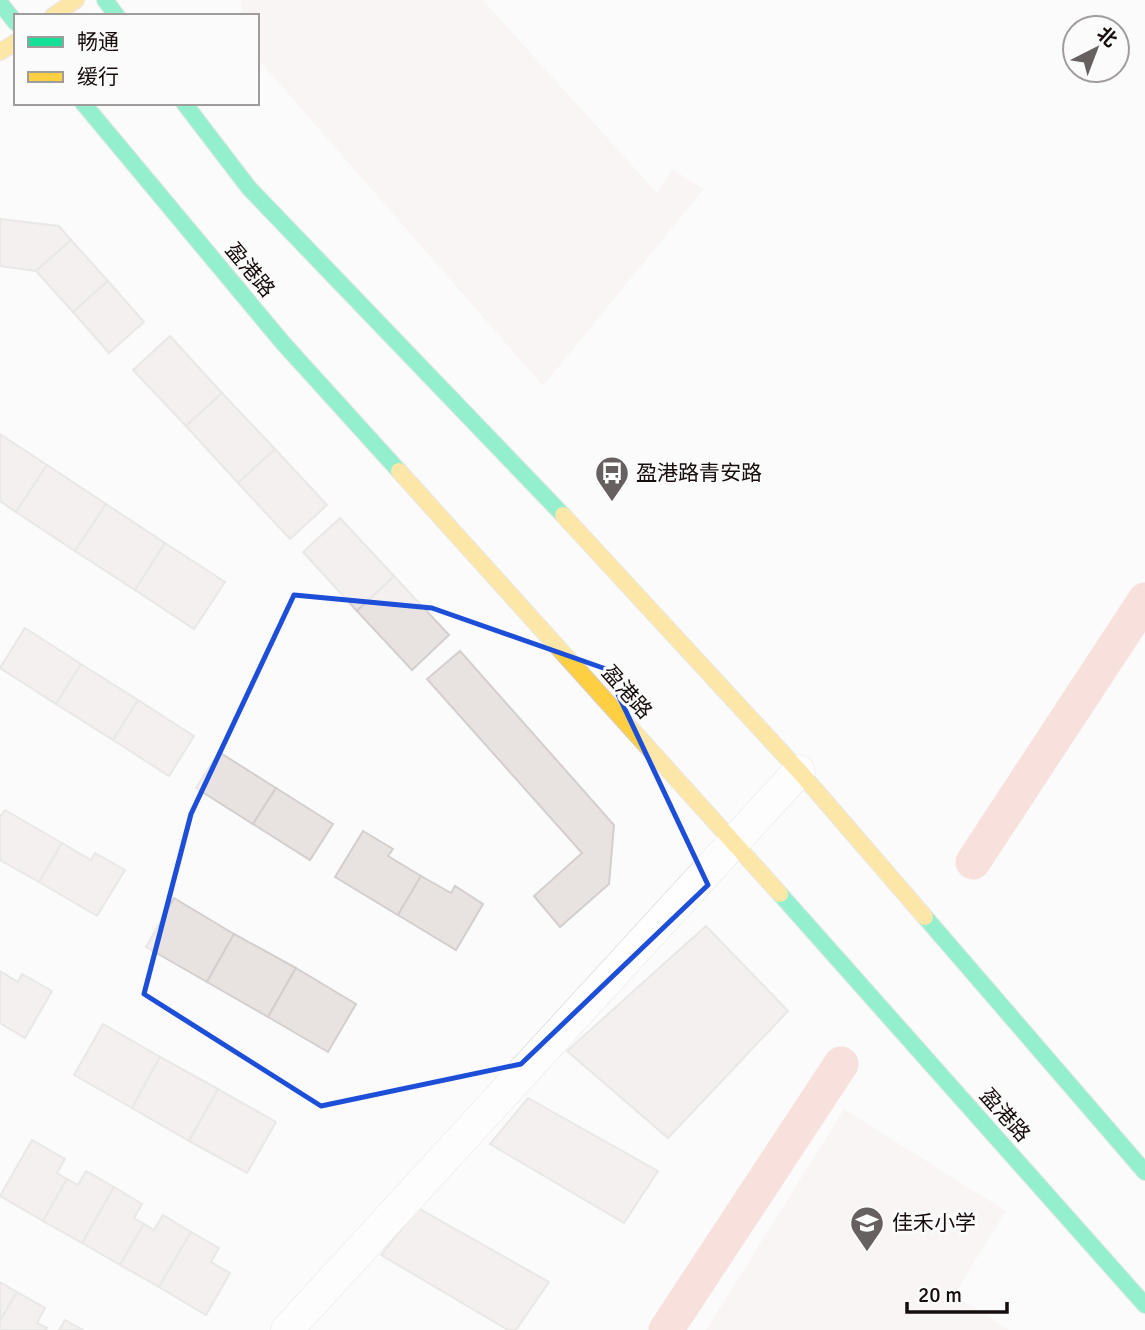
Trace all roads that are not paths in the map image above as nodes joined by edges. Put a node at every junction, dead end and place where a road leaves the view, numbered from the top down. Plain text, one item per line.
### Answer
1 (76, 0) edge
2 (0, 3) edge
3 (56, 14) edge
4 (14, 20) edge
5 (85, 105) edge
6 (186, 105) edge
7 (799, 771) junction
8 (734, 842) junction
9 (1145, 1172) edge
10 (1145, 1305) edge
11 (288, 1330) edge

1 - 3 main road
2 - 4 main road
5 - 8 main road, 盈港路
6 - 7 main road
7 - 8 street
7 - 9 main road
8 - 10 main road, 盈港路
8 - 11 street

